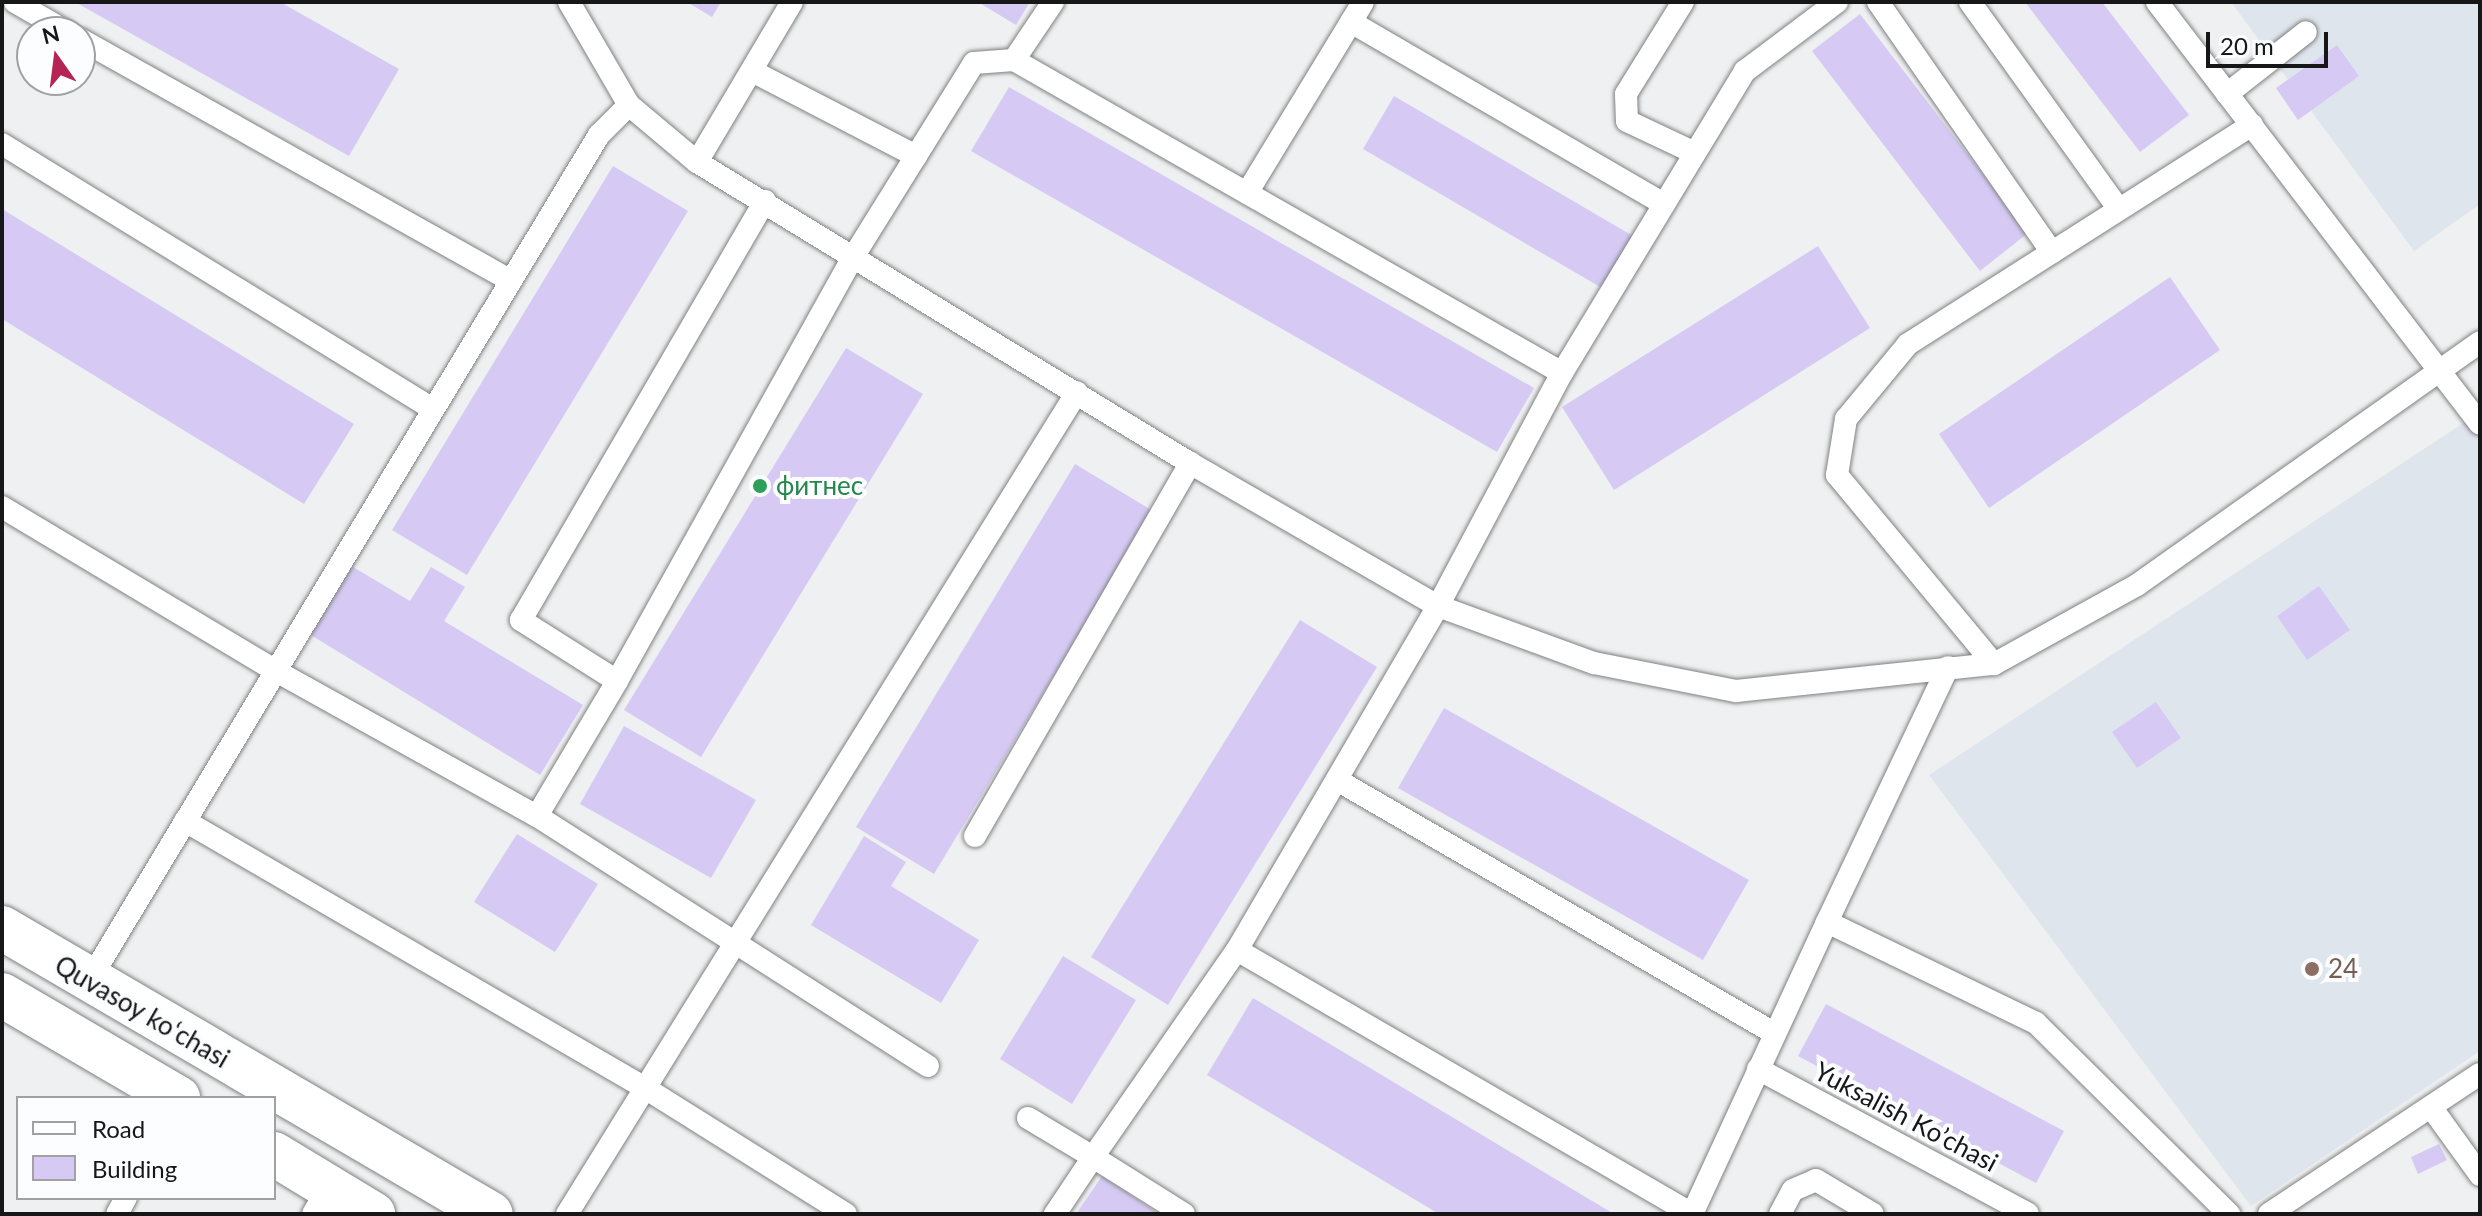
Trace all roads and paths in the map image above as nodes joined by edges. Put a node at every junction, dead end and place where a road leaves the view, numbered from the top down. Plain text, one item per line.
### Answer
1 (15, 2) edge
2 (569, 2) edge
3 (792, 2) edge
4 (1053, 2) edge
5 (1363, 2) edge
6 (1683, 2) edge
7 (1837, 2) edge
8 (1878, 2) edge
9 (1970, 2) edge
10 (2157, 2) edge
11 (39, 16) edge
12 (1351, 22) junction
13 (2306, 32) dead end
14 (96, 48) edge
15 (1014, 60) junction
16 (752, 71) junction
17 (2227, 94) junction
18 (629, 105) junction
19 (2252, 125) junction
20 (2, 144) edge
21 (1695, 153) junction
22 (916, 156) junction
23 (697, 162) junction
24 (1247, 193) junction
25 (765, 201) junction
26 (1664, 204) junction
27 (2119, 209) junction
28 (2052, 252) junction
29 (855, 254) junction
30 (511, 281) junction
31 (2480, 342) edge
32 (2439, 371) junction
33 (1562, 373) junction
34 (1077, 392) junction
35 (433, 409) junction
36 (2480, 424) edge
37 (1190, 463) junction
38 (2, 507) edge
39 (1438, 606) junction
40 (1994, 664) junction
41 (1948, 667) junction
42 (276, 671) junction
43 (617, 681) junction
44 (1337, 780) junction
45 (537, 816) junction
46 (185, 821) junction
47 (975, 836) dead end
48 (1827, 922) junction
49 (2, 928) edge
50 (735, 944) junction
51 (1237, 950) junction
52 (89, 981) junction
53 (2, 995) edge
54 (1774, 1033) junction
55 (928, 1066) dead end
56 (1758, 1069) junction
57 (2480, 1074) edge
58 (645, 1088) junction
59 (175, 1096) edge
60 (2431, 1107) junction
61 (1028, 1118) dead end
62 (276, 1156) edge
63 (1093, 1157) junction
64 (2480, 1175) edge
65 (321, 1200) edge
66 (1693, 1213) edge
67 (373, 1214) edge
68 (491, 1214) edge
69 (567, 1214) edge
70 (846, 1214) edge
71 (1055, 1214) edge
72 (1184, 1214) edge
73 (1780, 1214) edge
74 (1873, 1214) edge
75 (2028, 1214) edge
76 (2229, 1214) edge
77 (2269, 1214) edge

1 - 11 lane
2 - 18 lane
3 - 16 lane
4 - 15 lane
5 - 12 lane
6 - 21 lane
7 - 21 lane
8 - 28 lane
9 - 27 lane
10 - 17 lane
12 - 24 lane
12 - 26 lane
13 - 17 lane
14 - 30 lane
15 - 22 lane
15 - 24 lane
16 - 22 lane
16 - 23 lane
17 - 19 lane
18 - 23 lane
18 - 30 lane
19 - 27 lane
19 - 32 lane
20 - 35 lane
21 - 26 lane
22 - 29 lane
23 - 25 lane
24 - 33 lane
25 - 29 lane
25 - 43 lane
26 - 33 lane
27 - 28 lane
28 - 40 lane
29 - 34 lane
29 - 43 lane
30 - 35 lane
31 - 32 lane
32 - 36 lane
32 - 40 lane
33 - 39 lane
34 - 37 lane
34 - 50 lane
35 - 42 lane
37 - 39 lane
37 - 47 lane
38 - 42 lane
39 - 41 lane
39 - 44 lane
40 - 41 lane
41 - 48 lane
42 - 45 lane
42 - 46 lane
43 - 45 lane
44 - 51 lane
44 - 54 lane
45 - 50 lane
46 - 52 lane
46 - 58 lane
48 - 54 lane
48 - 76 lane
49 - 52 main road, Quvasoy koʻchasi
50 - 55 lane
50 - 58 lane
51 - 63 lane
51 - 66 lane
52 - 68 main road, Quvasoy koʻchasi
53 - 59 main road
54 - 56 lane
56 - 66 lane
56 - 75 lane, Yuksalish Ko’chasi
57 - 60 lane
58 - 69 lane
58 - 70 lane
60 - 64 lane
60 - 77 lane
61 - 63 lane
62 - 65 main road
63 - 71 lane
63 - 72 lane
65 - 67 main road
73 - 74 lane

